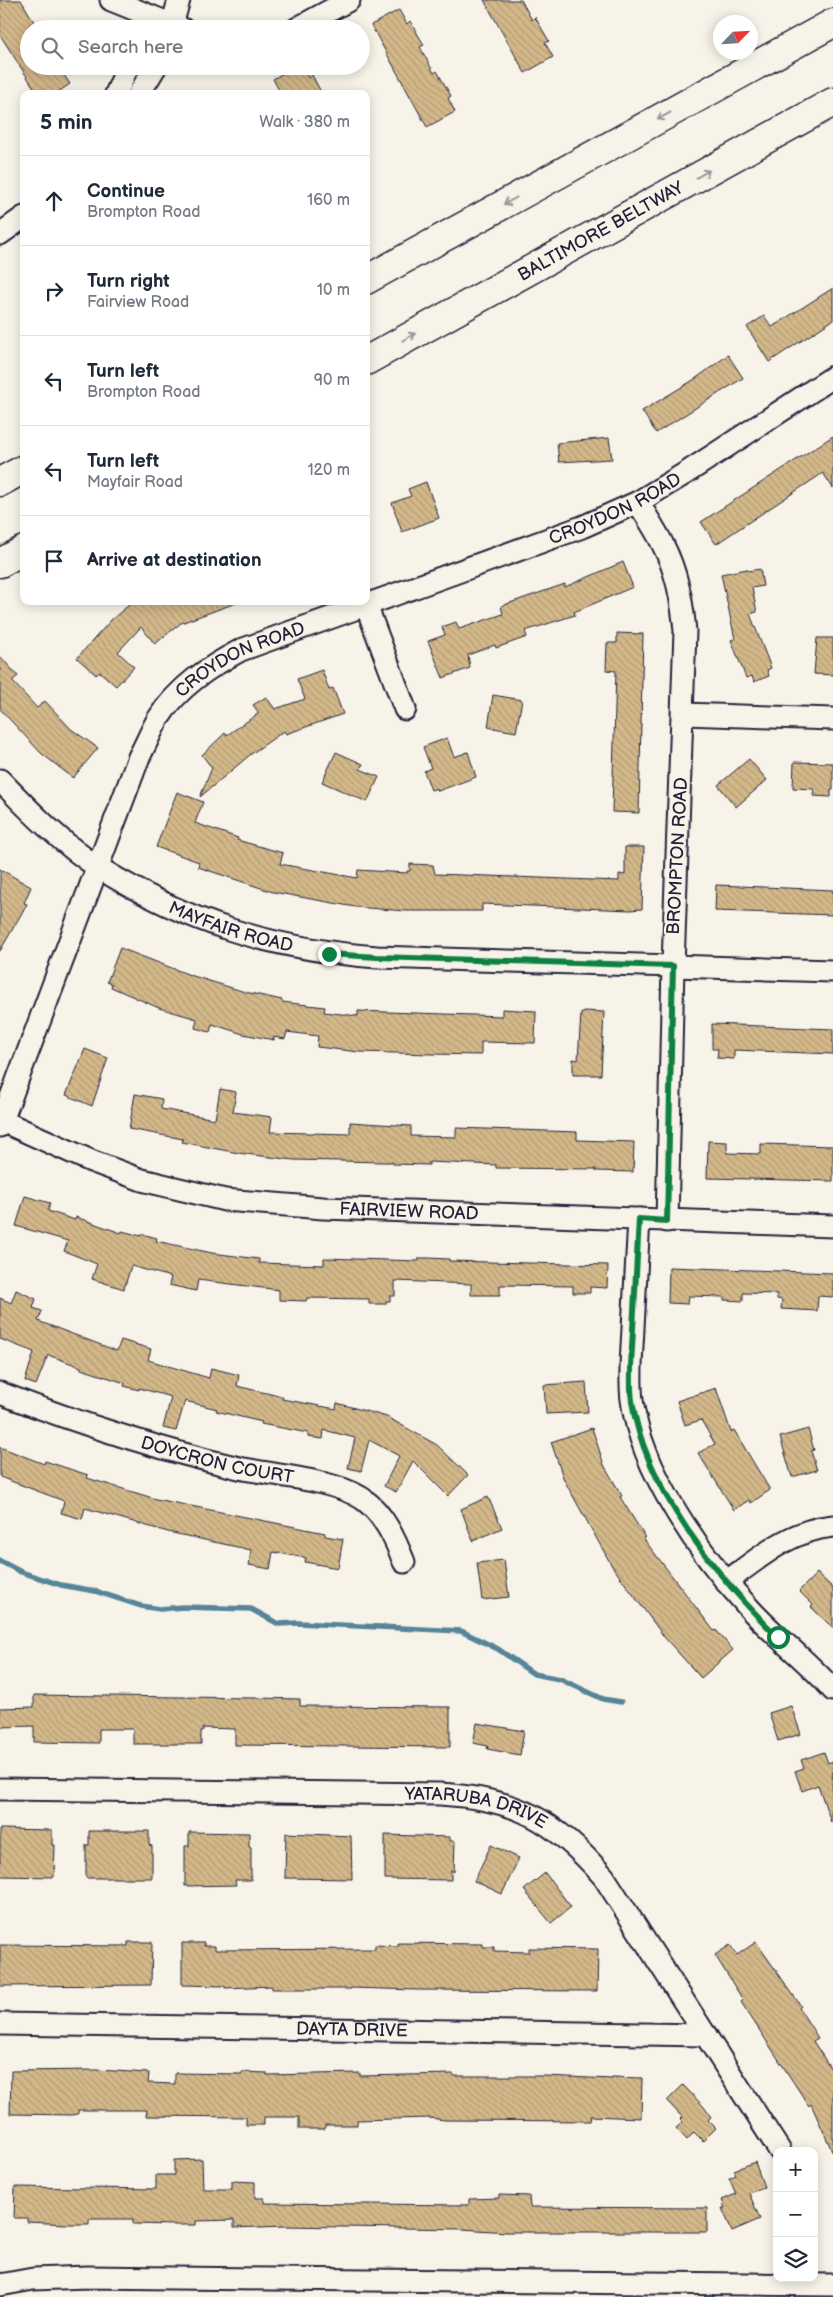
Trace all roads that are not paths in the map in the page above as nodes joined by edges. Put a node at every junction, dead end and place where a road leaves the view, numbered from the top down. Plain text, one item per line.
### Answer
1 (110, 0) edge
2 (180, 0) edge
3 (349, 0) edge
4 (833, 13) edge
5 (144, 14) edge
6 (157, 20) edge
7 (176, 20) edge
8 (312, 20) edge
9 (833, 23) edge
10 (124, 75) edge
11 (151, 75) edge
12 (118, 90) edge
13 (141, 90) edge
14 (707, 92) junction
15 (833, 102) edge
16 (20, 220) edge
17 (0, 234) edge
18 (370, 278) edge
19 (370, 359) edge
20 (833, 377) edge
21 (20, 471) edge
22 (0, 482) edge
23 (638, 502) junction
24 (20, 552) edge
25 (0, 563) edge
26 (370, 604) edge
27 (366, 605) joint
28 (405, 709) dead end
29 (684, 714) junction
30 (833, 720) edge
31 (0, 780) edge
32 (98, 867) junction
33 (673, 966) junction
34 (833, 971) edge
35 (1, 1122) edge
36 (639, 1219) junction
37 (667, 1221) junction
38 (833, 1226) edge
39 (0, 1393) edge
40 (833, 1526) edge
41 (404, 1562) dead end
42 (726, 1582) junction
43 (833, 1690) edge
44 (0, 1789) edge
45 (0, 2024) edge
46 (706, 2035) junction
47 (777, 2147) edge
48 (0, 2285) edge
49 (833, 2285) edge
50 (799, 2287) edge

1 - 5 street
2 - 7 street
3 - 8 street
4 - 14 highway
5 - 6 street
9 - 14 highway
10 - 12 street
11 - 13 street
14 -> 18 highway
19 -> 15 highway, BALTIMORE BELTWAY
16 - 17 street
20 - 23 street, CROYDON ROAD
21 - 22 highway
23 - 26 street, CROYDON ROAD
23 - 29 street, BROMPTON ROAD
24 - 25 highway
27 - 28 street
27 - 32 street, CROYDON ROAD
29 - 30 street
29 - 33 street, BROMPTON ROAD
31 - 32 street, MAYFAIR ROAD
32 - 33 street, MAYFAIR ROAD
32 - 35 street, CROYDON ROAD
33 - 34 street, MAYFAIR ROAD
33 - 37 street, BROMPTON ROAD
35 - 36 street, FAIRVIEW ROAD
36 - 37 street, FAIRVIEW ROAD
36 - 42 street
37 - 38 street, FAIRVIEW ROAD
39 - 41 street, DOYCRON COURT
40 - 42 street
42 - 43 street
44 - 46 street, YATARUBA DRIVE
45 - 46 street, DAYTA DRIVE
46 - 47 street, YATARUBA DRIVE
48 - 50 street
49 - 50 street

